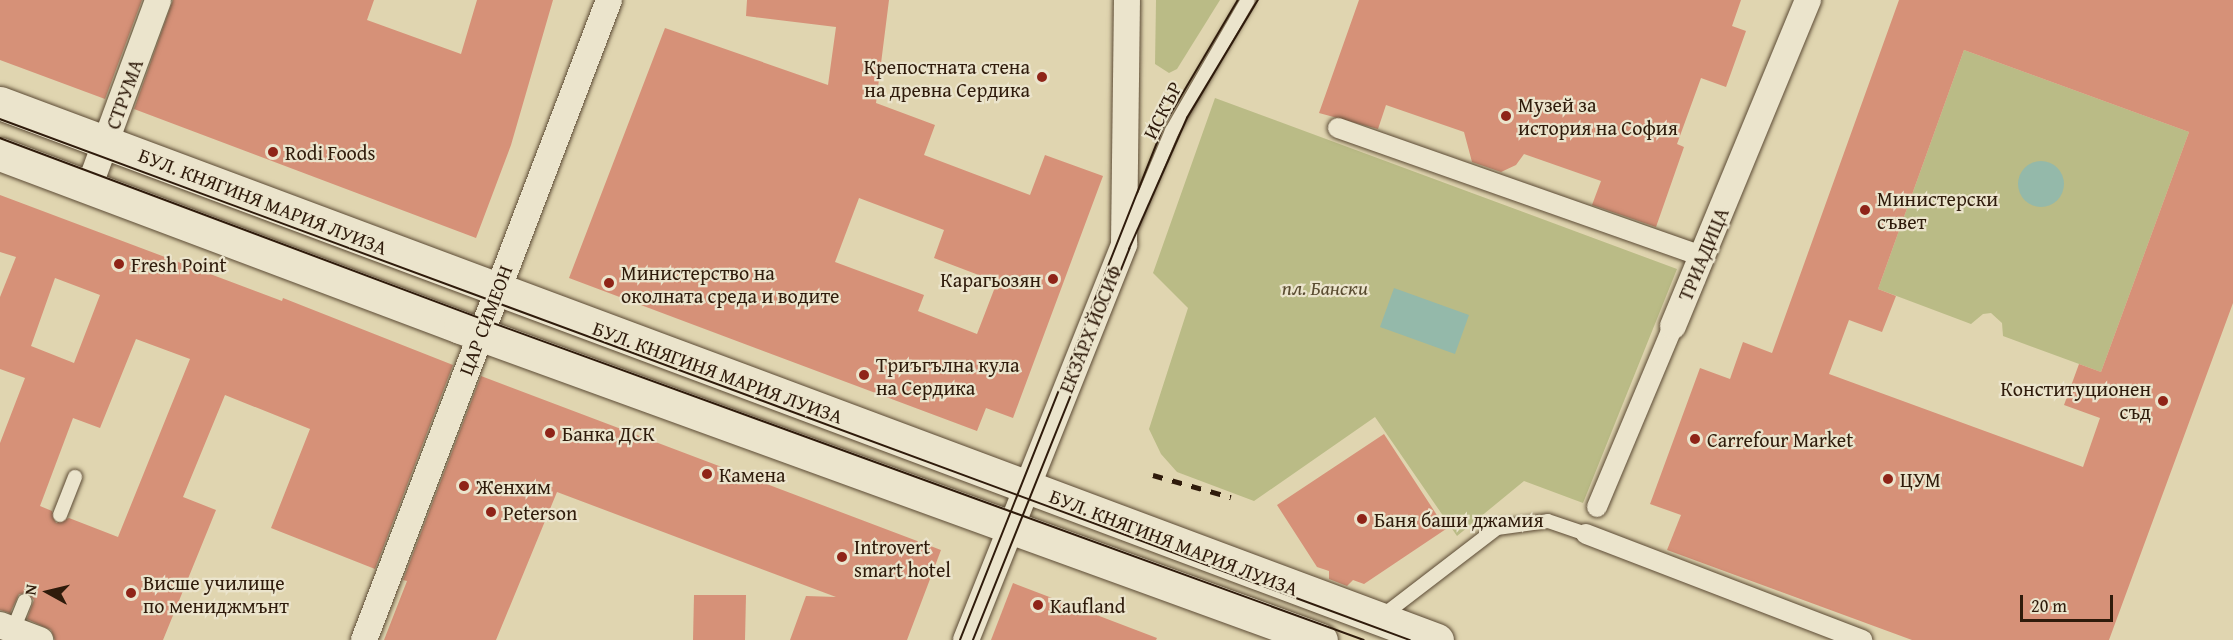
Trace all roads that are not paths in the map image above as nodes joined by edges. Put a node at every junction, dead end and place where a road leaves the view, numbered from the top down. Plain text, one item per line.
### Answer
1 (159, 0) edge
2 (609, 0) edge
3 (1127, 0) edge
4 (1248, 0) edge
5 (1808, 0) edge
6 (0, 103) edge
7 (1338, 128) dead end
8 (106, 142) junction
9 (0, 154) edge
10 (89, 187) junction
11 (1124, 244) junction
12 (1702, 256) junction
13 (497, 289) junction
14 (1673, 326) joint
15 (480, 334) junction
16 (75, 477) dead end
17 (1027, 487) junction
18 (1597, 507) dead end
19 (60, 514) dead end
20 (1011, 527) junction
21 (1586, 534) joint
22 (25, 601) dead end
23 (1378, 619) junction
24 (7, 627) edge
25 (40, 640) edge
26 (364, 640) edge
27 (966, 640) edge
28 (1321, 640) edge
29 (1437, 640) edge
30 (1862, 640) edge

1 - 8 street, СТРУМА
2 - 13 street, ЦАР СИМЕОН
3 - 11 street, ЕКЗАРХ ЙОСИФ
4 - 11 lane, ИСКЪР
5 - 12 street, ТРИАДИЦА
6 - 8 main road, БУЛ. КНЯГИНЯ МАРИЯ ЛУИЗА
7 - 12 street
8 - 10 street, СТРУМА
8 - 13 main road, БУЛ. КНЯГИНЯ МАРИЯ ЛУИЗА
9 - 10 main road, БУЛ. КНЯГИНЯ МАРИЯ ЛУИЗА
10 - 15 main road, БУЛ. КНЯГИНЯ МАРИЯ ЛУИЗА
11 - 17 street, ЕКЗАРХ ЙОСИФ
12 - 14 street, ТРИАДИЦА
13 - 15 street, ЦАР СИМЕОН
13 - 17 main road, БУЛ. КНЯГИНЯ МАРИЯ ЛУИЗА
14 - 18 street, ТРИАДИЦА
15 - 20 main road, БУЛ. КНЯГИНЯ МАРИЯ ЛУИЗА
15 - 26 street, ЦАР СИМЕОН
16 - 19 lane
17 - 20 street, ЕКЗАРХ ЙОСИФ
17 - 23 main road, БУЛ. КНЯГИНЯ МАРИЯ ЛУИЗА
20 - 27 street, ЕКЗАРХ ЙОСИФ
20 - 28 main road, БУЛ. КНЯГИНЯ МАРИЯ ЛУИЗА
21 - 23 lane
21 - 30 street
22 - 24 lane
23 - 29 main road, БУЛ. КНЯГИНЯ МАРИЯ ЛУИЗА
24 - 25 street

